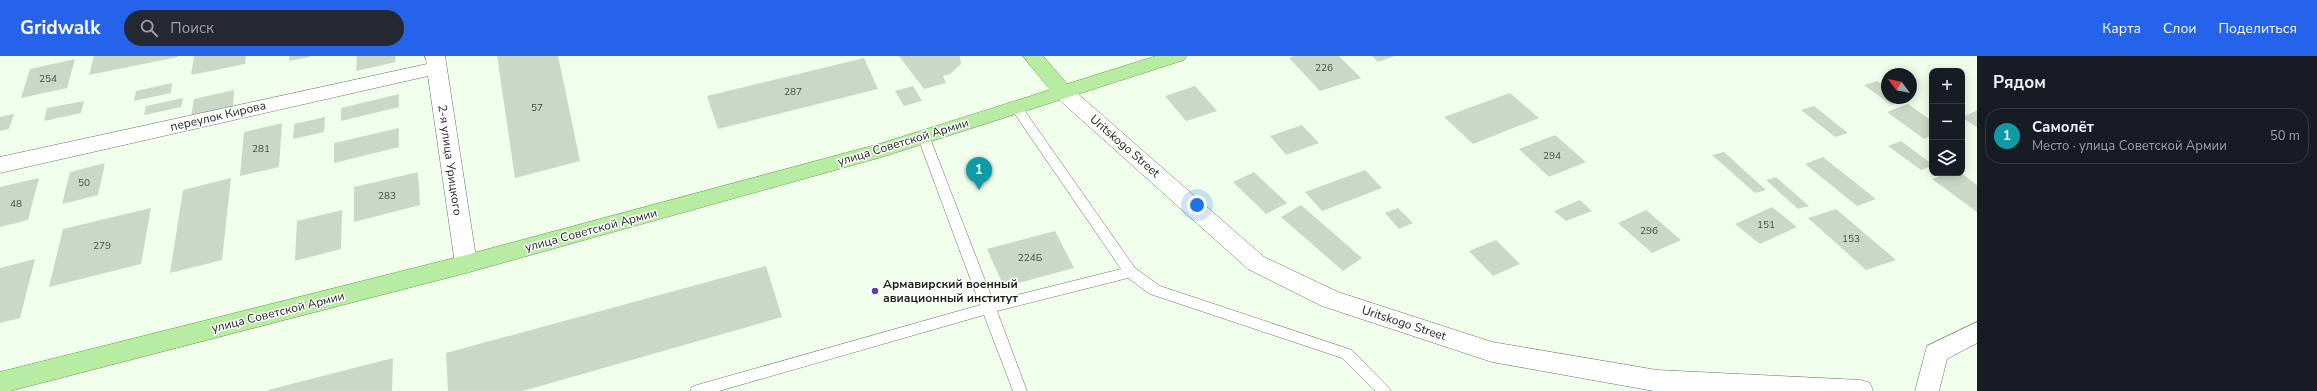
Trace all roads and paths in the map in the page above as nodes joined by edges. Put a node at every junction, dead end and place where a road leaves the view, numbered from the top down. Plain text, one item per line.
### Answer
1 (1033, 56) edge
2 (1177, 56) edge
3 (436, 62) edge
4 (1062, 91) junction
5 (1016, 107) junction
6 (924, 138) junction
7 (0, 165) edge
8 (466, 264) junction
9 (1130, 272) junction
10 (988, 308) junction
11 (1977, 332) edge
12 (0, 383) edge
13 (697, 391) edge
14 (1020, 391) edge
15 (1385, 391) edge
16 (1861, 391) edge
17 (1927, 391) edge

1 - 4 main road, Uritskogo Street
2 - 4 main road, улица Советской Армии
3 - 7 street, переулок Кирова
3 - 8 street, 2-я улица Урицкого
4 - 5 main road, улица Советской Армии
4 - 16 street, Uritskogo Street
5 - 6 main road, улица Советской Армии
5 - 9 lane
6 - 8 main road, улица Советской Армии
6 - 10 lane
8 - 12 main road, улица Советской Армии
9 - 10 lane
9 - 15 lane
10 - 13 lane
10 - 14 lane
11 - 17 street

